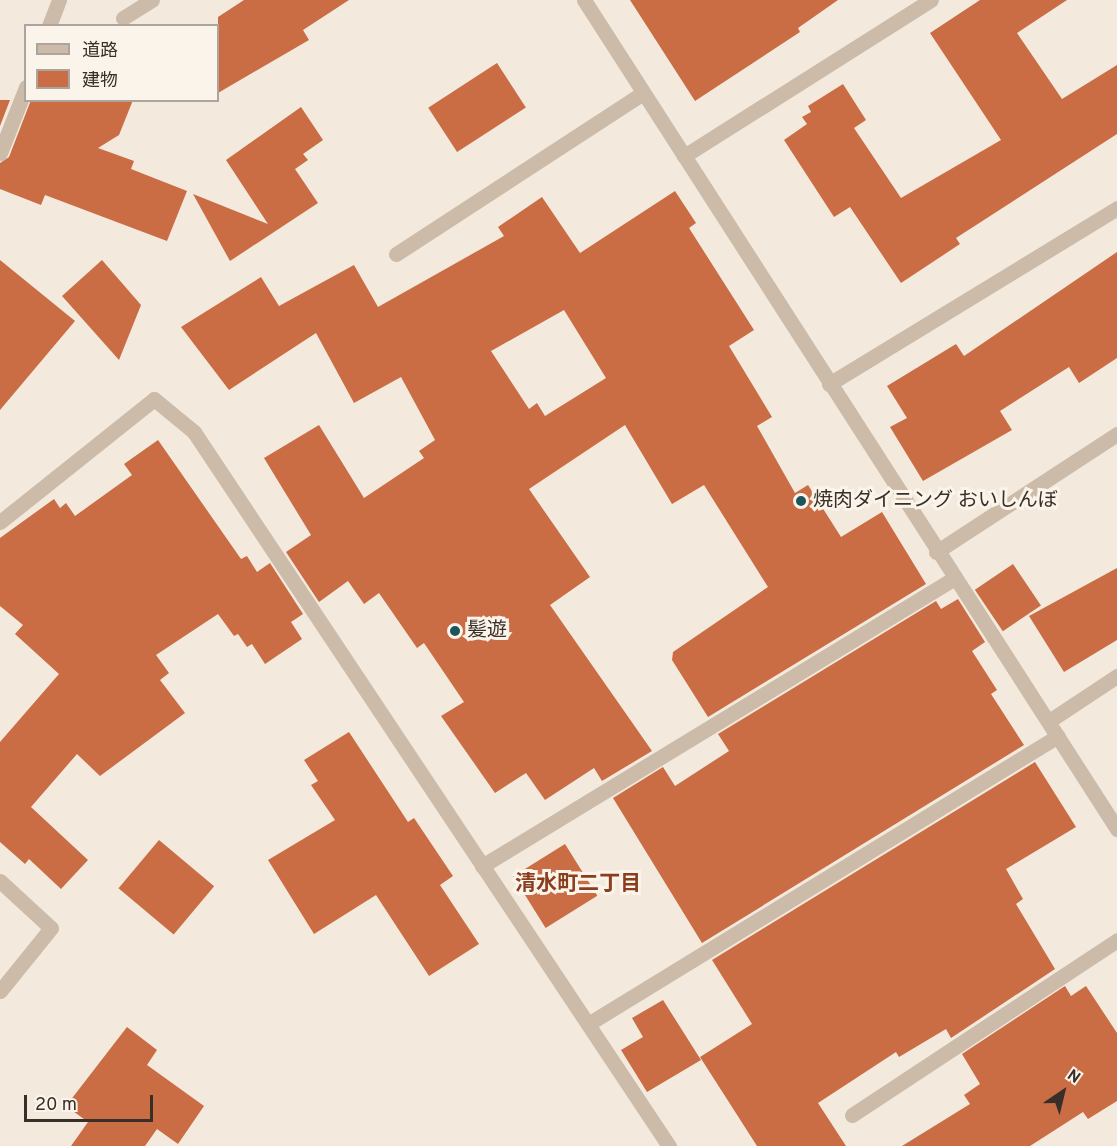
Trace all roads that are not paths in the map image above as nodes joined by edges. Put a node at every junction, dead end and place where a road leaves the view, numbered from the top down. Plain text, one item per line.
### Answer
1 (59, 0) edge
2 (152, 0) edge
3 (584, 0) edge
4 (931, 0) edge
5 (123, 18) dead end
6 (50, 24) edge
7 (24, 92) edge
8 (643, 93) junction
9 (0, 153) edge
10 (684, 156) junction
11 (1117, 208) edge
12 (396, 254) dead end
13 (829, 384) junction
14 (1117, 434) edge
15 (0, 522) edge
16 (936, 552) junction
17 (953, 579) junction
18 (1117, 676) edge
19 (1049, 721) junction
20 (1058, 736) junction
21 (1117, 829) edge
22 (482, 866) junction
23 (0, 881) edge
24 (1117, 940) edge
25 (0, 991) edge
26 (588, 1024) junction
27 (852, 1115) dead end
28 (669, 1146) edge

1 - 6 street
2 - 5 street
3 - 8 street
4 - 10 street
7 - 9 street
8 - 10 street
8 - 12 street
10 - 13 street
11 - 13 street
13 - 16 street
14 - 16 street
15 - 22 street
16 - 17 street
17 - 19 street
17 - 22 street
18 - 19 street
19 - 20 street
20 - 21 street
20 - 26 street
22 - 26 street
23 - 25 street
24 - 27 street
26 - 28 street

